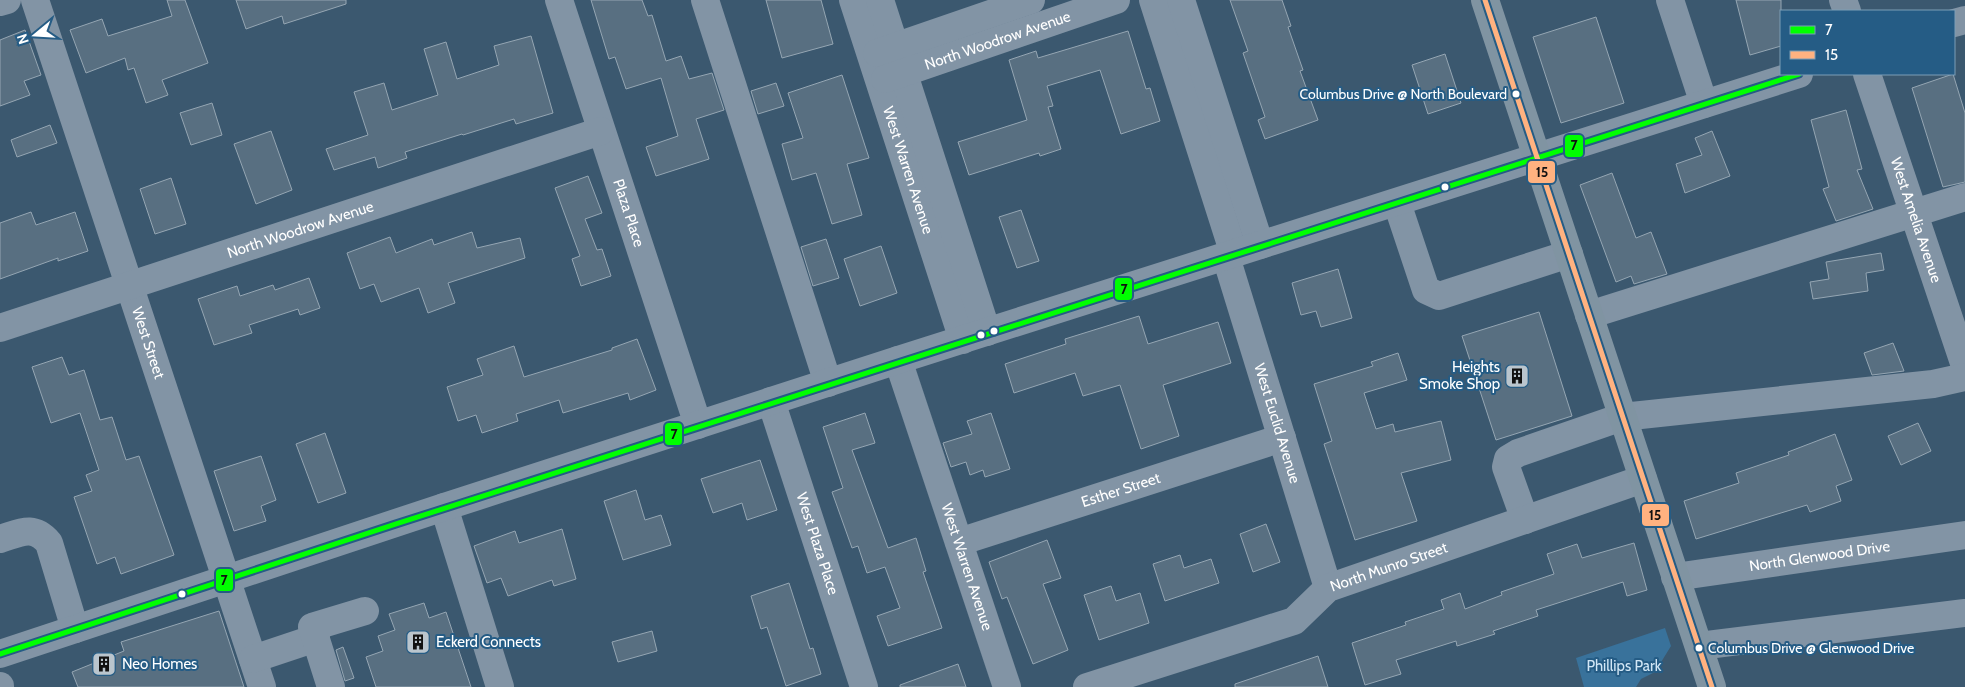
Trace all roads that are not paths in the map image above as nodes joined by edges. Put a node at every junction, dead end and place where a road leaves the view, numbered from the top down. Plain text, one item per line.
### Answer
1 (7, 0) edge
2 (35, 0) edge
3 (559, 0) edge
4 (705, 0) edge
5 (853, 0) edge
6 (880, 0) edge
7 (1031, 0) edge
8 (1116, 0) edge
9 (1153, 0) edge
10 (1181, 0) edge
11 (1485, 0) edge
12 (1670, 0) edge
13 (0, 2) edge
14 (887, 64) junction
15 (1796, 75) edge
16 (1868, 75) edge
17 (1704, 104) junction
18 (601, 131) junction
19 (1536, 157) junction
20 (1965, 197) edge
21 (1397, 203) junction
22 (1914, 213) junction
23 (1260, 245) junction
24 (1568, 254) junction
25 (1230, 256) junction
26 (130, 286) junction
27 (1589, 315) junction
28 (0, 328) edge
29 (975, 336) junction
30 (898, 360) junction
31 (1965, 366) edge
32 (1965, 376) edge
33 (828, 383) junction
34 (771, 401) junction
35 (1622, 417) junction
36 (698, 425) junction
37 (1282, 438) junction
38 (1643, 479) junction
39 (444, 507) junction
40 (1525, 520) junction
41 (1965, 535) edge
42 (0, 539) edge
43 (959, 542) junction
44 (1675, 576) junction
45 (226, 579) junction
46 (1328, 588) junction
47 (365, 611) dead end
48 (1965, 613) edge
49 (76, 629) junction
50 (316, 638) junction
51 (1698, 646) junction
52 (0, 654) edge
53 (253, 659) junction
54 (262, 687) edge
55 (331, 687) edge
56 (500, 687) edge
57 (864, 687) edge
58 (1007, 687) edge
59 (1087, 687) edge
60 (1712, 687) edge

1 - 13 street
2 - 26 street, West Street
3 - 18 street, Plaza Place
4 - 33 street
5 - 14 street, West Warren Avenue
6 - 14 street, West Warren Avenue
7 - 14 street, North Woodrow Avenue
8 - 14 street, North Woodrow Avenue
9 - 25 street, West Euclid Avenue
10 - 23 street
11 - 19 main road
12 - 17 street
14 - 29 street, West Warren Avenue
15 - 17 street
16 - 22 street, West Amelia Avenue
17 - 19 street
18 - 26 street, North Woodrow Avenue
18 - 36 street, Plaza Place
19 - 21 street
19 - 24 main road
20 - 22 street
21 - 23 street
21 - 24 street
22 - 27 street
22 - 31 street, West Amelia Avenue
23 - 25 street
24 - 27 main road
25 - 29 street
25 - 37 street, West Euclid Avenue
26 - 28 street, North Woodrow Avenue
26 - 45 street, West Street
27 - 35 main road
29 - 30 street
30 - 33 street
30 - 43 street, West Warren Avenue
32 - 35 street
33 - 34 street
34 - 36 street
34 - 57 street, West Plaza Place
35 - 38 main road
35 - 40 street
36 - 39 street
37 - 43 street, Esther Street
37 - 46 street, West Euclid Avenue
38 - 40 street, North Munro Street
38 - 44 main road
39 - 45 street
39 - 56 street
40 - 46 street, North Munro Street
41 - 44 street, North Glenwood Drive
42 - 49 street
43 - 58 street, West Warren Avenue
44 - 51 main road
45 - 49 street
45 - 53 street, West Street
46 - 59 street, North Munro Street
47 - 50 street
48 - 51 street
49 - 52 street
50 - 53 street
50 - 55 street
51 - 60 main road
53 - 54 street, West Street

